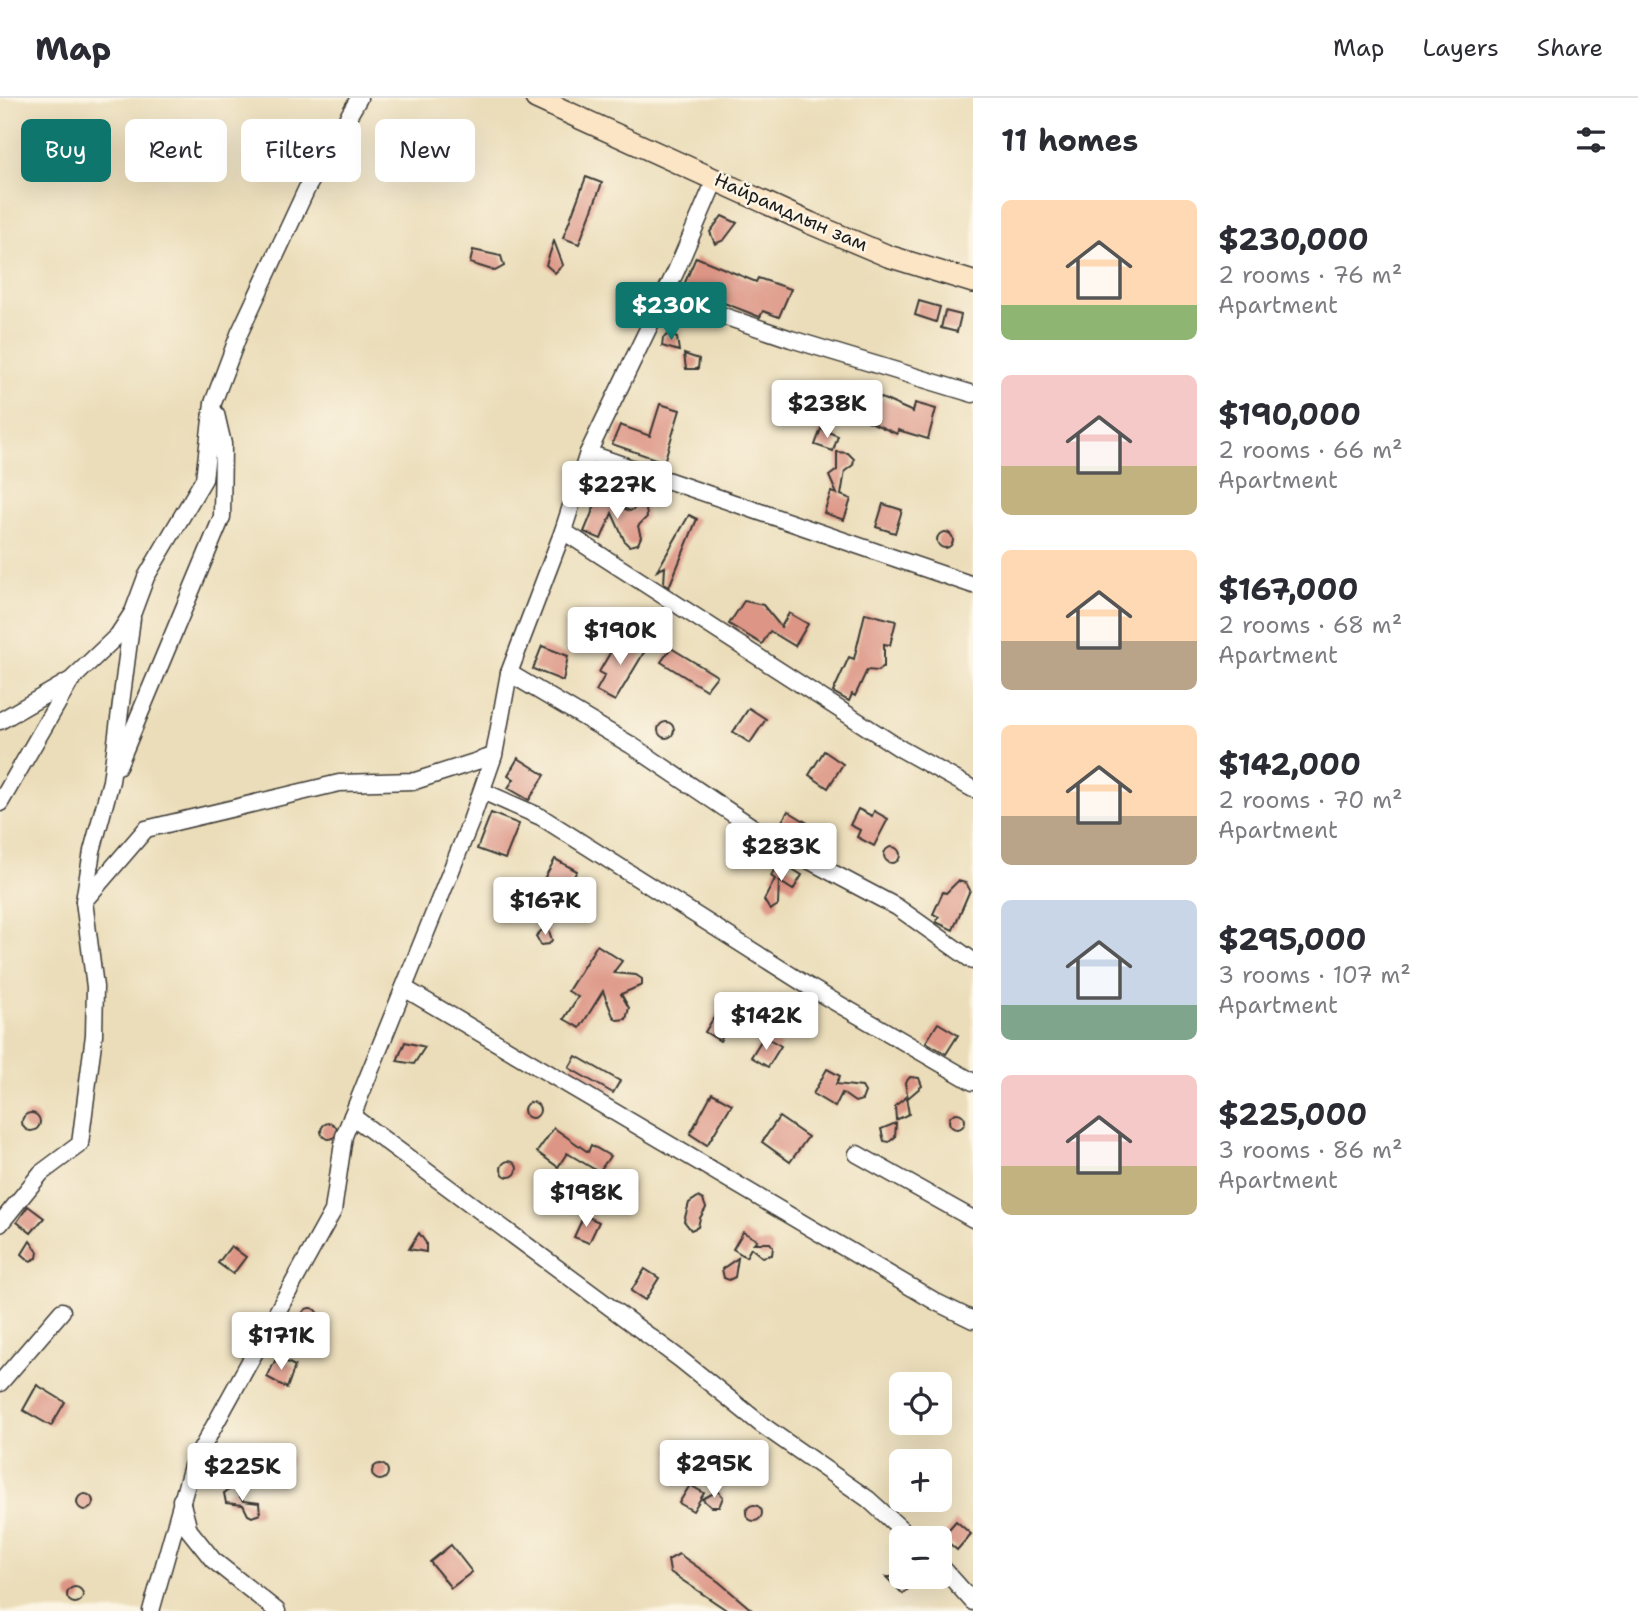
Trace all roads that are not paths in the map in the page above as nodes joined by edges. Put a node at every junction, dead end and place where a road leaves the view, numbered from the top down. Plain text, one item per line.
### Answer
1 (359, 98) edge
2 (536, 98) edge
3 (716, 178) junction
4 (973, 282) edge
5 (662, 295) junction
6 (973, 394) edge
7 (213, 403) junction
8 (588, 453) junction
9 (563, 531) junction
10 (973, 584) edge
11 (133, 612) junction
12 (509, 673) junction
13 (72, 680) junction
14 (0, 722) edge
15 (493, 756) junction
16 (111, 781) junction
17 (973, 789) edge
18 (482, 791) junction
19 (0, 803) edge
20 (84, 901) junction
21 (973, 961) edge
22 (404, 988) junction
23 (973, 1082) edge
24 (352, 1116) junction
25 (857, 1154) dead end
26 (973, 1219) edge
27 (0, 1224) edge
28 (62, 1311) dead end
29 (973, 1320) edge
30 (0, 1383) edge
31 (180, 1497) junction
32 (898, 1526) edge
33 (952, 1578) edge
34 (973, 1602) edge
35 (151, 1611) edge
36 (277, 1611) edge

1 - 7 street
2 - 3 main road, Найрамдлын зам
3 - 4 main road, Найрамдлын зам
3 - 5 street
5 - 6 street
5 - 8 street
7 - 11 street
7 - 16 street
8 - 9 street
8 - 10 street
9 - 12 street
9 - 17 street
11 - 13 street
11 - 16 street
12 - 15 street
12 - 21 street
13 - 14 street
13 - 19 street
15 - 18 street
15 - 20 street
16 - 20 street
18 - 22 street
18 - 23 street
20 - 27 street
22 - 24 street
22 - 29 street
24 - 31 street
24 - 32 street
25 - 26 street
28 - 30 street
31 - 35 street
31 - 36 street
33 - 34 street

